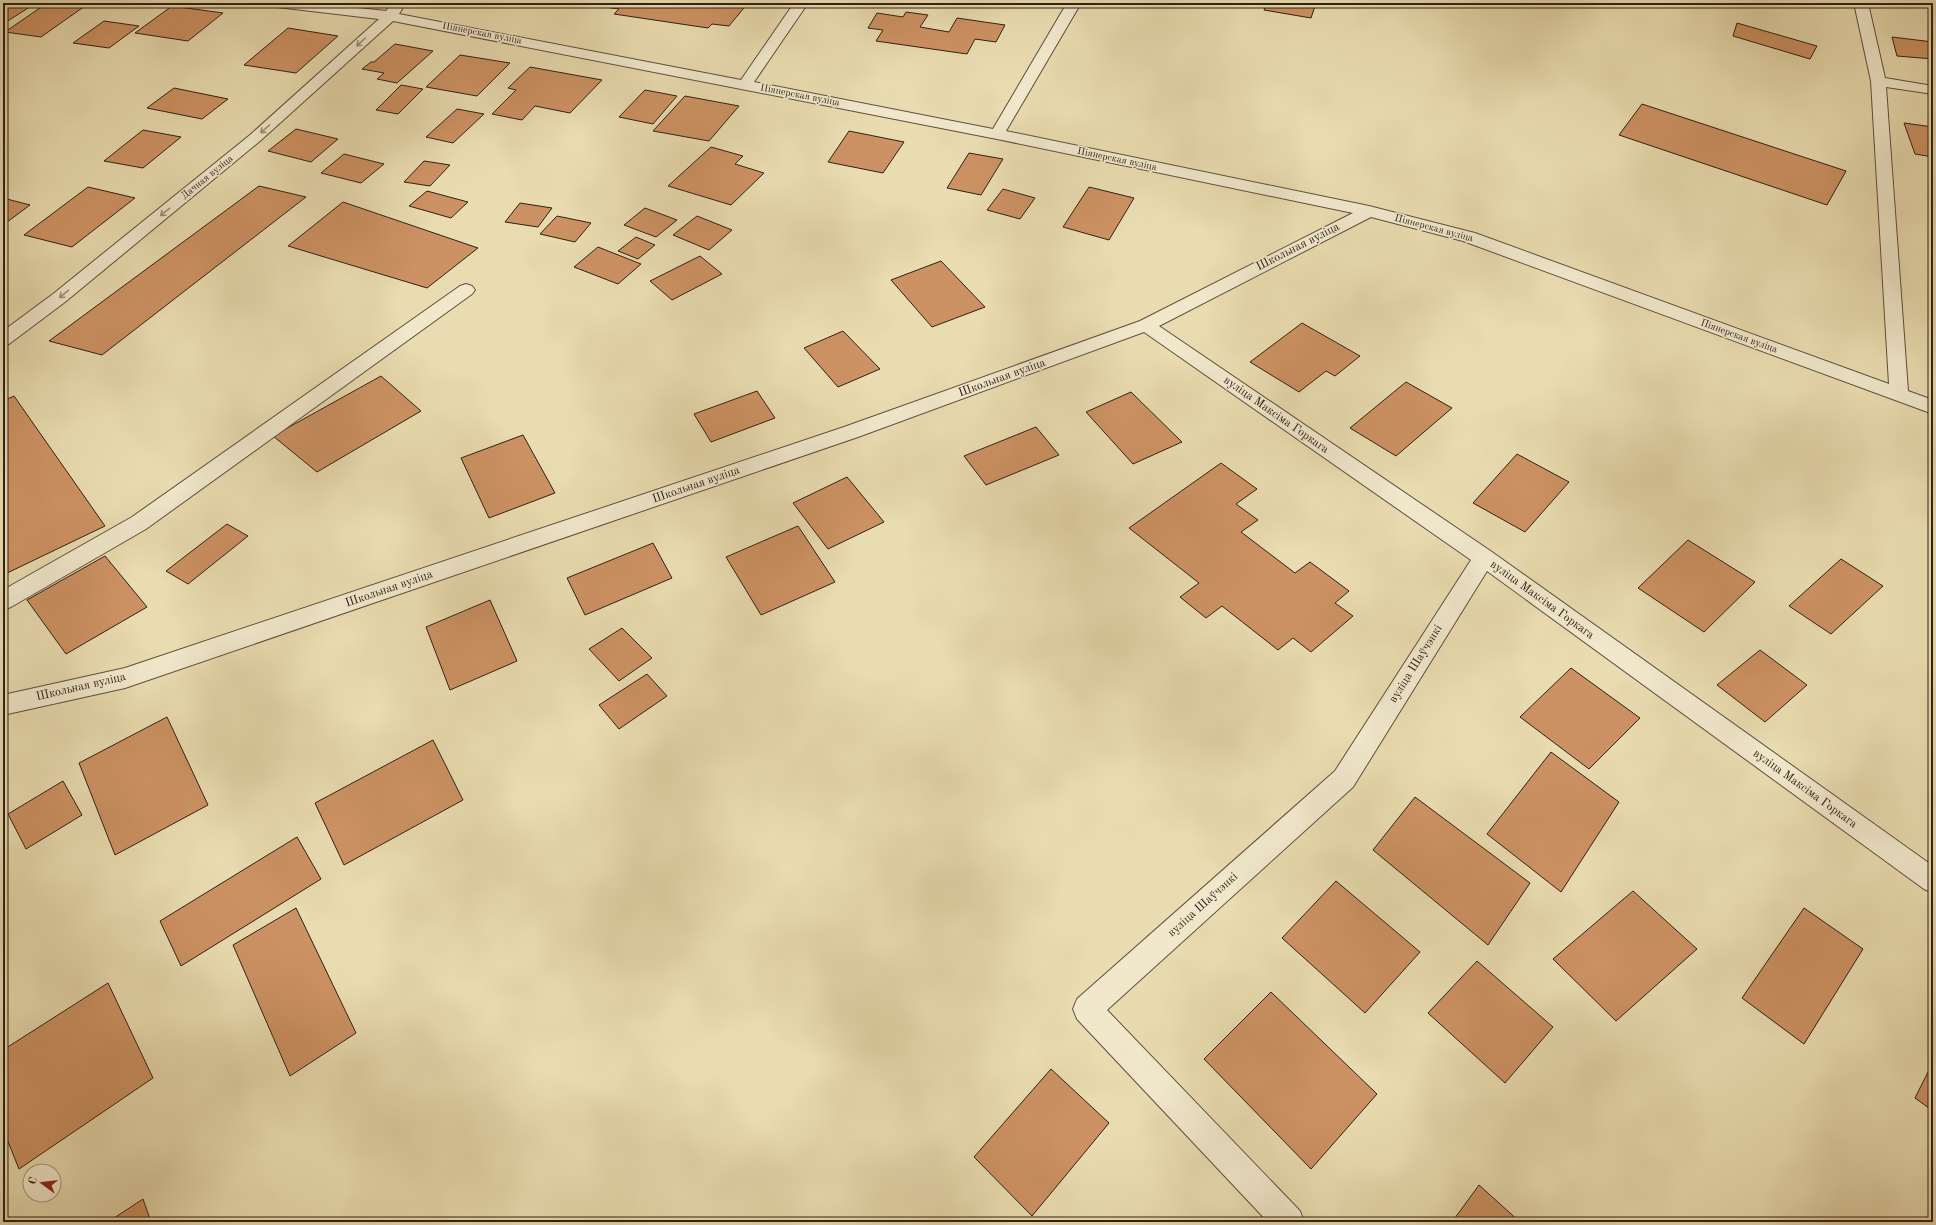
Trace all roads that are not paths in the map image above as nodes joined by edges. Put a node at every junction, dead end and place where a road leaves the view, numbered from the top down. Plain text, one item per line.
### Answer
1 (278, 3) edge
2 (801, 3) edge
3 (1074, 3) edge
4 (1861, 3) edge
5 (395, 9) edge
6 (1878, 81) junction
7 (746, 84) junction
8 (1933, 90) edge
9 (997, 134) junction
10 (1369, 211) junction
11 (466, 290) dead end
12 (1146, 325) junction
13 (3, 340) edge
14 (1899, 394) junction
15 (1933, 408) edge
16 (1484, 558) junction
17 (3, 601) edge
18 (3, 705) edge
19 (1933, 881) edge
20 (1289, 1222) edge

1 - 5 street, Піянерская вуліца
2 - 7 street
3 - 9 street
4 - 6 street
5 - 7 street, Піянерская вуліца
5 -> 13 street, Дачная вуліца
6 - 8 street
6 - 14 street
7 - 9 street, Піянерская вуліца
9 - 10 street, Піянерская вуліца
10 - 12 street, Школьная вуліца
10 - 14 street, Піянерская вуліца
11 - 17 street
12 - 16 street, вуліца Максіма Горкага
12 - 18 street, Школьная вуліца
14 - 15 street, Піянерская вуліца
16 - 19 street, вуліца Максіма Горкага
16 - 20 street, вуліца Шаўчэнкі

